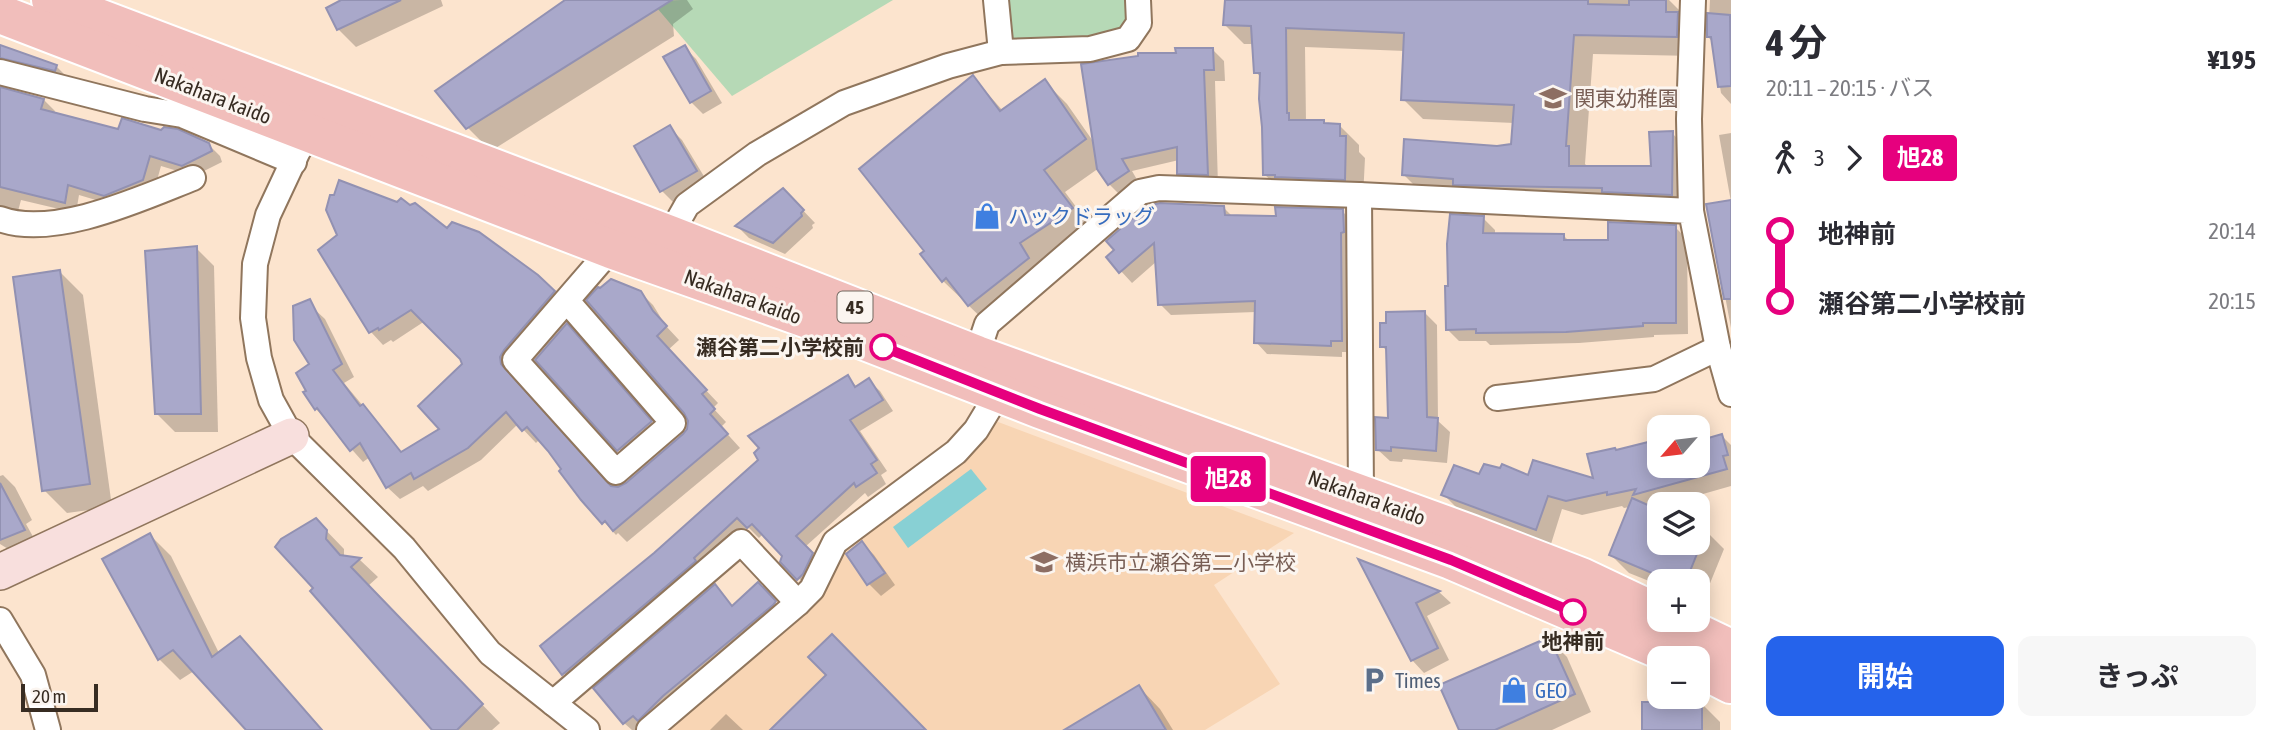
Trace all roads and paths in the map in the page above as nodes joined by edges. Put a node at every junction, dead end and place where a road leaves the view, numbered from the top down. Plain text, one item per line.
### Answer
1 (996, 0) edge
2 (1138, 0) edge
3 (1693, 0) edge
4 (33, 10) edge
5 (1001, 51) junction
6 (0, 72) edge
7 (302, 147) junction
8 (192, 178) dead end
9 (1359, 195) junction
10 (1691, 211) junction
11 (0, 219) edge
12 (670, 235) junction
13 (611, 249) junction
14 (567, 301) junction
15 (1718, 348) junction
16 (988, 373) junction
17 (1731, 394) edge
18 (1497, 398) dead end
19 (291, 436) junction
20 (1361, 495) junction
21 (0, 572) edge
22 (798, 603) junction
23 (1647, 608) edge
24 (0, 620) edge
25 (1695, 632) edge
26 (1652, 646) edge
27 (1731, 649) edge
28 (1710, 673) edge
29 (1731, 684) edge
30 (567, 720) edge
31 (48, 730) edge
32 (649, 730) edge

1 - 5 street
2 - 5 street
3 - 10 street
4 - 7 main road, Nakahara kaido / 45
4 - 12 main road, Nakahara kaido / 45
5 - 12 street
6 - 7 street
7 - 13 main road, Nakahara kaido / 45
7 - 19 street
8 - 11 street
9 - 10 street
9 - 16 street
9 - 20 street
10 - 15 street
12 - 16 main road, Nakahara kaido / 45
13 - 14 street
13 - 16 main road, Nakahara kaido / 45
14 - 14 street
15 - 17 street
15 - 18 street
16 - 20 main road, Nakahara kaido / 45
16 - 22 street
16 - 26 main road, Nakahara kaido / 45
19 - 21 street
19 - 30 street
20 - 23 main road, Nakahara kaido / 45
22 - 30 street
22 - 32 street
24 - 31 street
25 - 27 main road
28 - 29 main road

